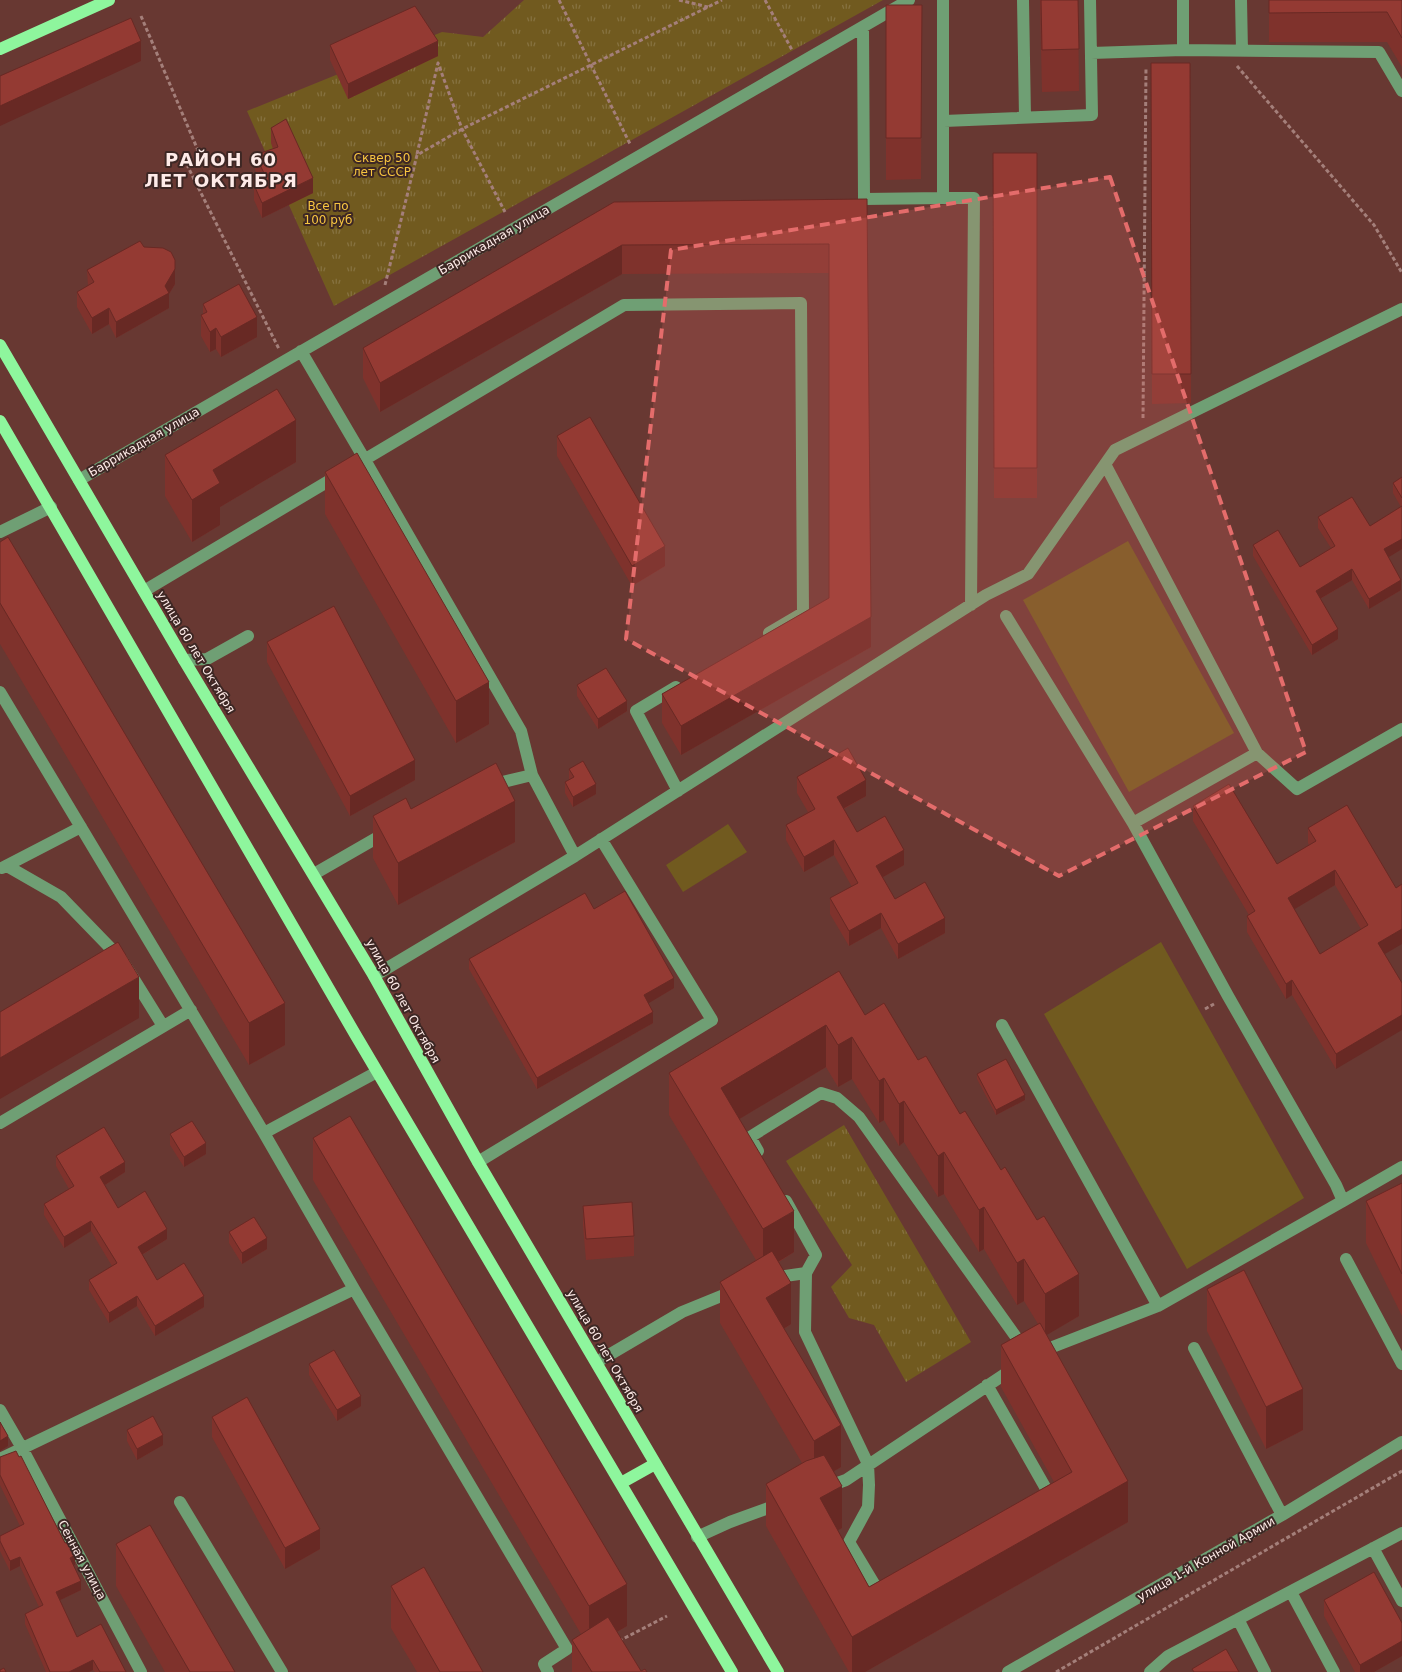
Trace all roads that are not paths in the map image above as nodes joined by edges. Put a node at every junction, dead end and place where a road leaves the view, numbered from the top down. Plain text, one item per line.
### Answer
1 (109, 0) edge
2 (909, 0) edge
3 (943, 0) edge
4 (1024, 0) edge
5 (1090, 0) edge
6 (1183, 0) edge
7 (1241, 0) edge
8 (863, 27) junction
9 (0, 49) edge
10 (1183, 50) junction
11 (1242, 51) junction
12 (1091, 52) junction
13 (1402, 91) edge
14 (1025, 117) junction
15 (944, 121) junction
16 (944, 198) junction
17 (1402, 309) edge
18 (0, 345) edge
19 (300, 352) junction
20 (0, 421) edge
21 (365, 460) junction
22 (1105, 464) junction
23 (79, 480) junction
24 (51, 507) junction
25 (0, 532) edge
26 (144, 590) junction
27 (971, 605) junction
28 (1006, 616) dead end
29 (248, 636) dead end
30 (761, 637) edge
31 (207, 659) junction
32 (184, 660) junction
33 (195, 678) junction
34 (686, 682) edge
35 (0, 692) edge
36 (1402, 729) edge
37 (1257, 753) junction
38 (532, 775) junction
39 (478, 788) edge
40 (678, 791) junction
41 (1133, 823) junction
42 (81, 827) junction
43 (399, 827) edge
44 (601, 839) junction
45 (575, 856) junction
46 (3, 867) edge
47 (314, 874) junction
48 (122, 960) junction
49 (110, 967) edge
50 (374, 976) junction
51 (191, 1010) junction
52 (1002, 1025) dead end
53 (163, 1026) junction
54 (377, 1072) junction
55 (0, 1123) edge
56 (264, 1133) junction
57 (478, 1162) junction
58 (764, 1162) edge
59 (1402, 1167) edge
60 (778, 1188) edge
61 (1343, 1201) junction
62 (1346, 1259) dead end
63 (806, 1273) junction
64 (354, 1288) junction
65 (1158, 1306) junction
66 (1194, 1348) dead end
67 (1030, 1357) junction
68 (597, 1362) junction
69 (1402, 1364) edge
70 (986, 1386) junction
71 (0, 1410) edge
72 (1402, 1442) edge
73 (22, 1448) junction
74 (0, 1459) edge
75 (655, 1464) junction
76 (868, 1464) junction
77 (621, 1483) junction
78 (810, 1493) edge
79 (793, 1500) edge
80 (180, 1502) dead end
81 (1044, 1506) edge
82 (1282, 1515) junction
83 (1402, 1533) edge
84 (697, 1537) junction
85 (1373, 1548) junction
86 (1291, 1592) junction
87 (892, 1596) edge
88 (1402, 1601) edge
89 (1238, 1619) junction
90 (141, 1672) edge
91 (282, 1672) edge
92 (548, 1672) edge
93 (732, 1672) edge
94 (778, 1672) edge
95 (1008, 1672) edge
96 (1150, 1672) edge
97 (1265, 1672) edge
98 (1334, 1672) edge

1 - 9 main road
2 - 8 street, Баррикадная улица
3 - 15 street
4 - 14 street
5 - 12 street
6 - 10 street
7 - 11 street
8 - 16 street
8 - 19 street, Баррикадная улица
10 - 11 street
10 - 12 street
11 - 13 street
12 - 14 street
14 - 15 street
15 - 16 street
16 - 27 street
17 - 22 street
18 - 23 main road, улица 60 лет Октября
19 - 21 street
19 - 23 street, Баррикадная улица
20 - 24 main road
21 - 26 street
21 - 30 street
21 - 38 street
22 - 27 street
22 - 37 street
23 - 26 main road, улица 60 лет Октября
24 - 25 street
24 - 54 main road
26 - 32 main road, улица 60 лет Октября
27 - 40 street
28 - 41 street
29 - 31 street
31 - 32 street
31 - 33 street
32 - 33 main road, улица 60 лет Октября
33 - 47 main road, улица 60 лет Октября
34 - 40 street
35 - 42 street
36 - 37 street
37 - 41 street
38 - 39 street
38 - 45 street
40 - 44 street
41 - 61 street
42 - 46 street
42 - 51 street
43 - 47 street
44 - 45 street
44 - 57 street
45 - 50 street
46 - 48 street
47 - 50 main road, улица 60 лет Октября
48 - 49 street
48 - 53 street
50 - 57 main road, улица 60 лет Октября
51 - 53 street
51 - 56 street
52 - 65 street
53 - 55 street
54 - 56 street
54 - 77 main road
56 - 64 street
57 - 68 main road, улица 60 лет Октября
58 - 67 street
59 - 61 street
60 - 63 street
61 - 65 street
62 - 69 street
63 - 68 street
63 - 76 street
64 - 73 street
64 - 92 street
65 - 67 street
66 - 82 street
67 - 70 street
68 - 75 main road, улица 60 лет Октября
70 - 76 street
70 - 81 street
71 - 73 street, Сенная улица
72 - 82 street, улица 1-й Конной Армии
73 - 74 street
73 - 90 street, Сенная улица
75 - 77 main road
75 - 84 main road, улица 60 лет Октября
76 - 78 street
76 - 87 street
77 - 93 main road
79 - 84 street
80 - 91 street
82 - 95 street, улица 1-й Конной Армии
83 - 85 street
84 - 94 main road, улица 60 лет Октября
85 - 86 street
85 - 88 street
86 - 89 street
86 - 98 street
89 - 96 street
89 - 97 street

